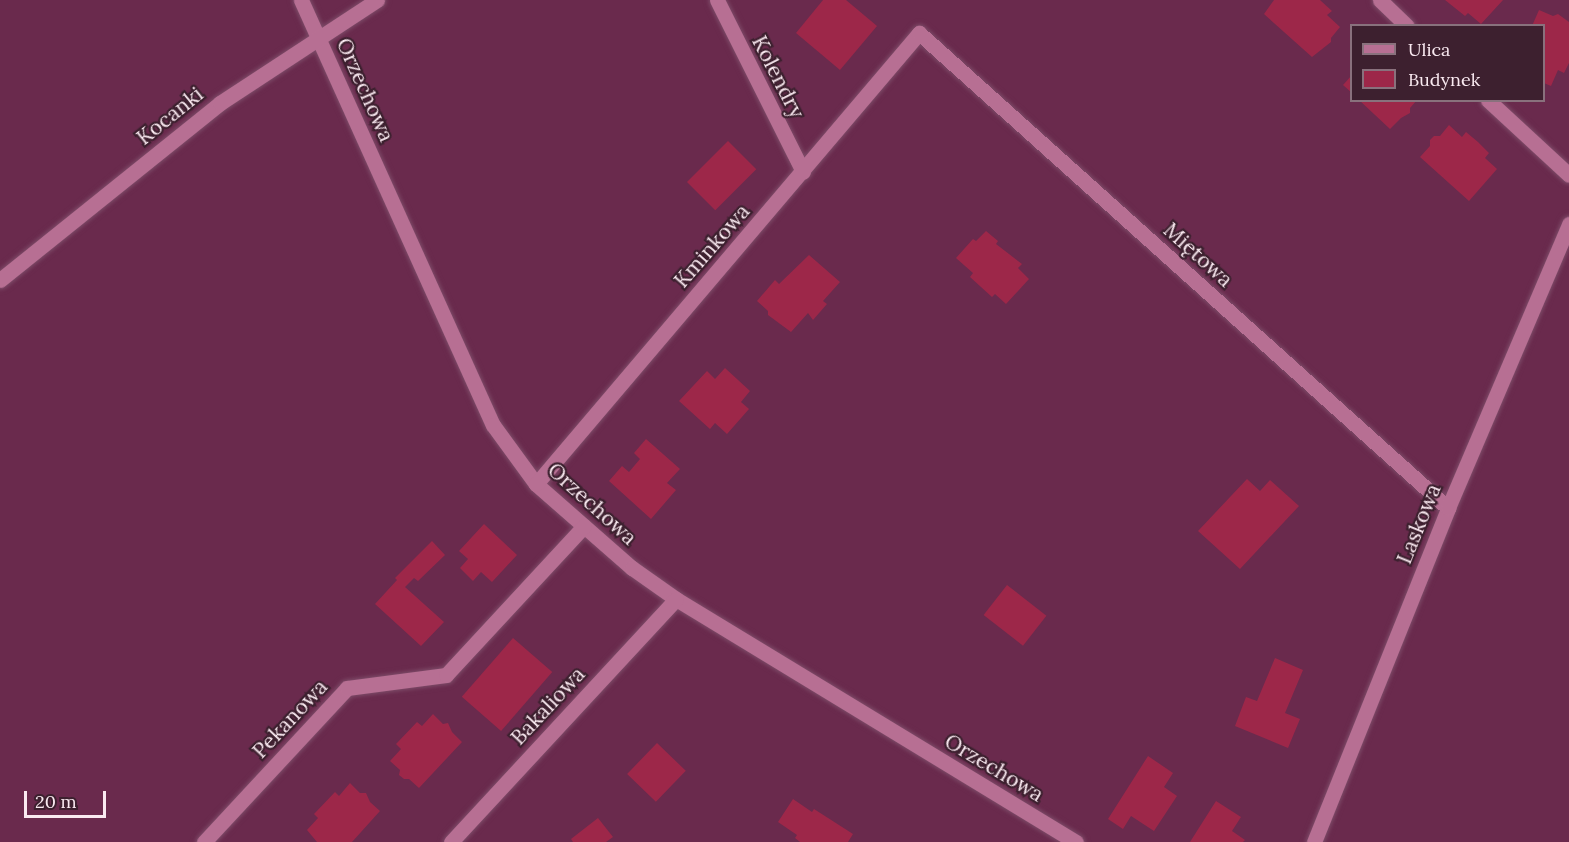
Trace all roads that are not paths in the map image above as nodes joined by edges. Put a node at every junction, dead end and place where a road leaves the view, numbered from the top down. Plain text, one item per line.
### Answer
1 (301, 0) edge
2 (377, 0) edge
3 (717, 0) edge
4 (1380, 0) edge
5 (1405, 24) edge
6 (919, 33) joint
7 (319, 40) junction
8 (1490, 102) edge
9 (803, 172) junction
10 (1569, 175) edge
11 (1569, 224) edge
12 (0, 280) edge
13 (536, 484) junction
14 (1448, 508) junction
15 (584, 526) junction
16 (676, 599) junction
17 (204, 842) edge
18 (451, 842) edge
19 (1076, 842) edge
20 (1314, 842) edge

1 - 7 street, Orzechowa
2 - 7 street, Kocanki
3 - 9 street, Kolendry
4 - 5 street
6 - 9 street, Kminkowa
6 - 14 street, Miętowa
7 - 12 street, Kocanki
7 - 13 street, Orzechowa
8 - 10 street
9 - 13 street, Kminkowa
11 - 14 street, Laskowa
13 - 15 street, Orzechowa
14 - 20 street, Laskowa
15 - 16 street, Orzechowa
15 - 17 street, Pekanowa
16 - 18 street, Bakaliowa
16 - 19 street, Orzechowa

